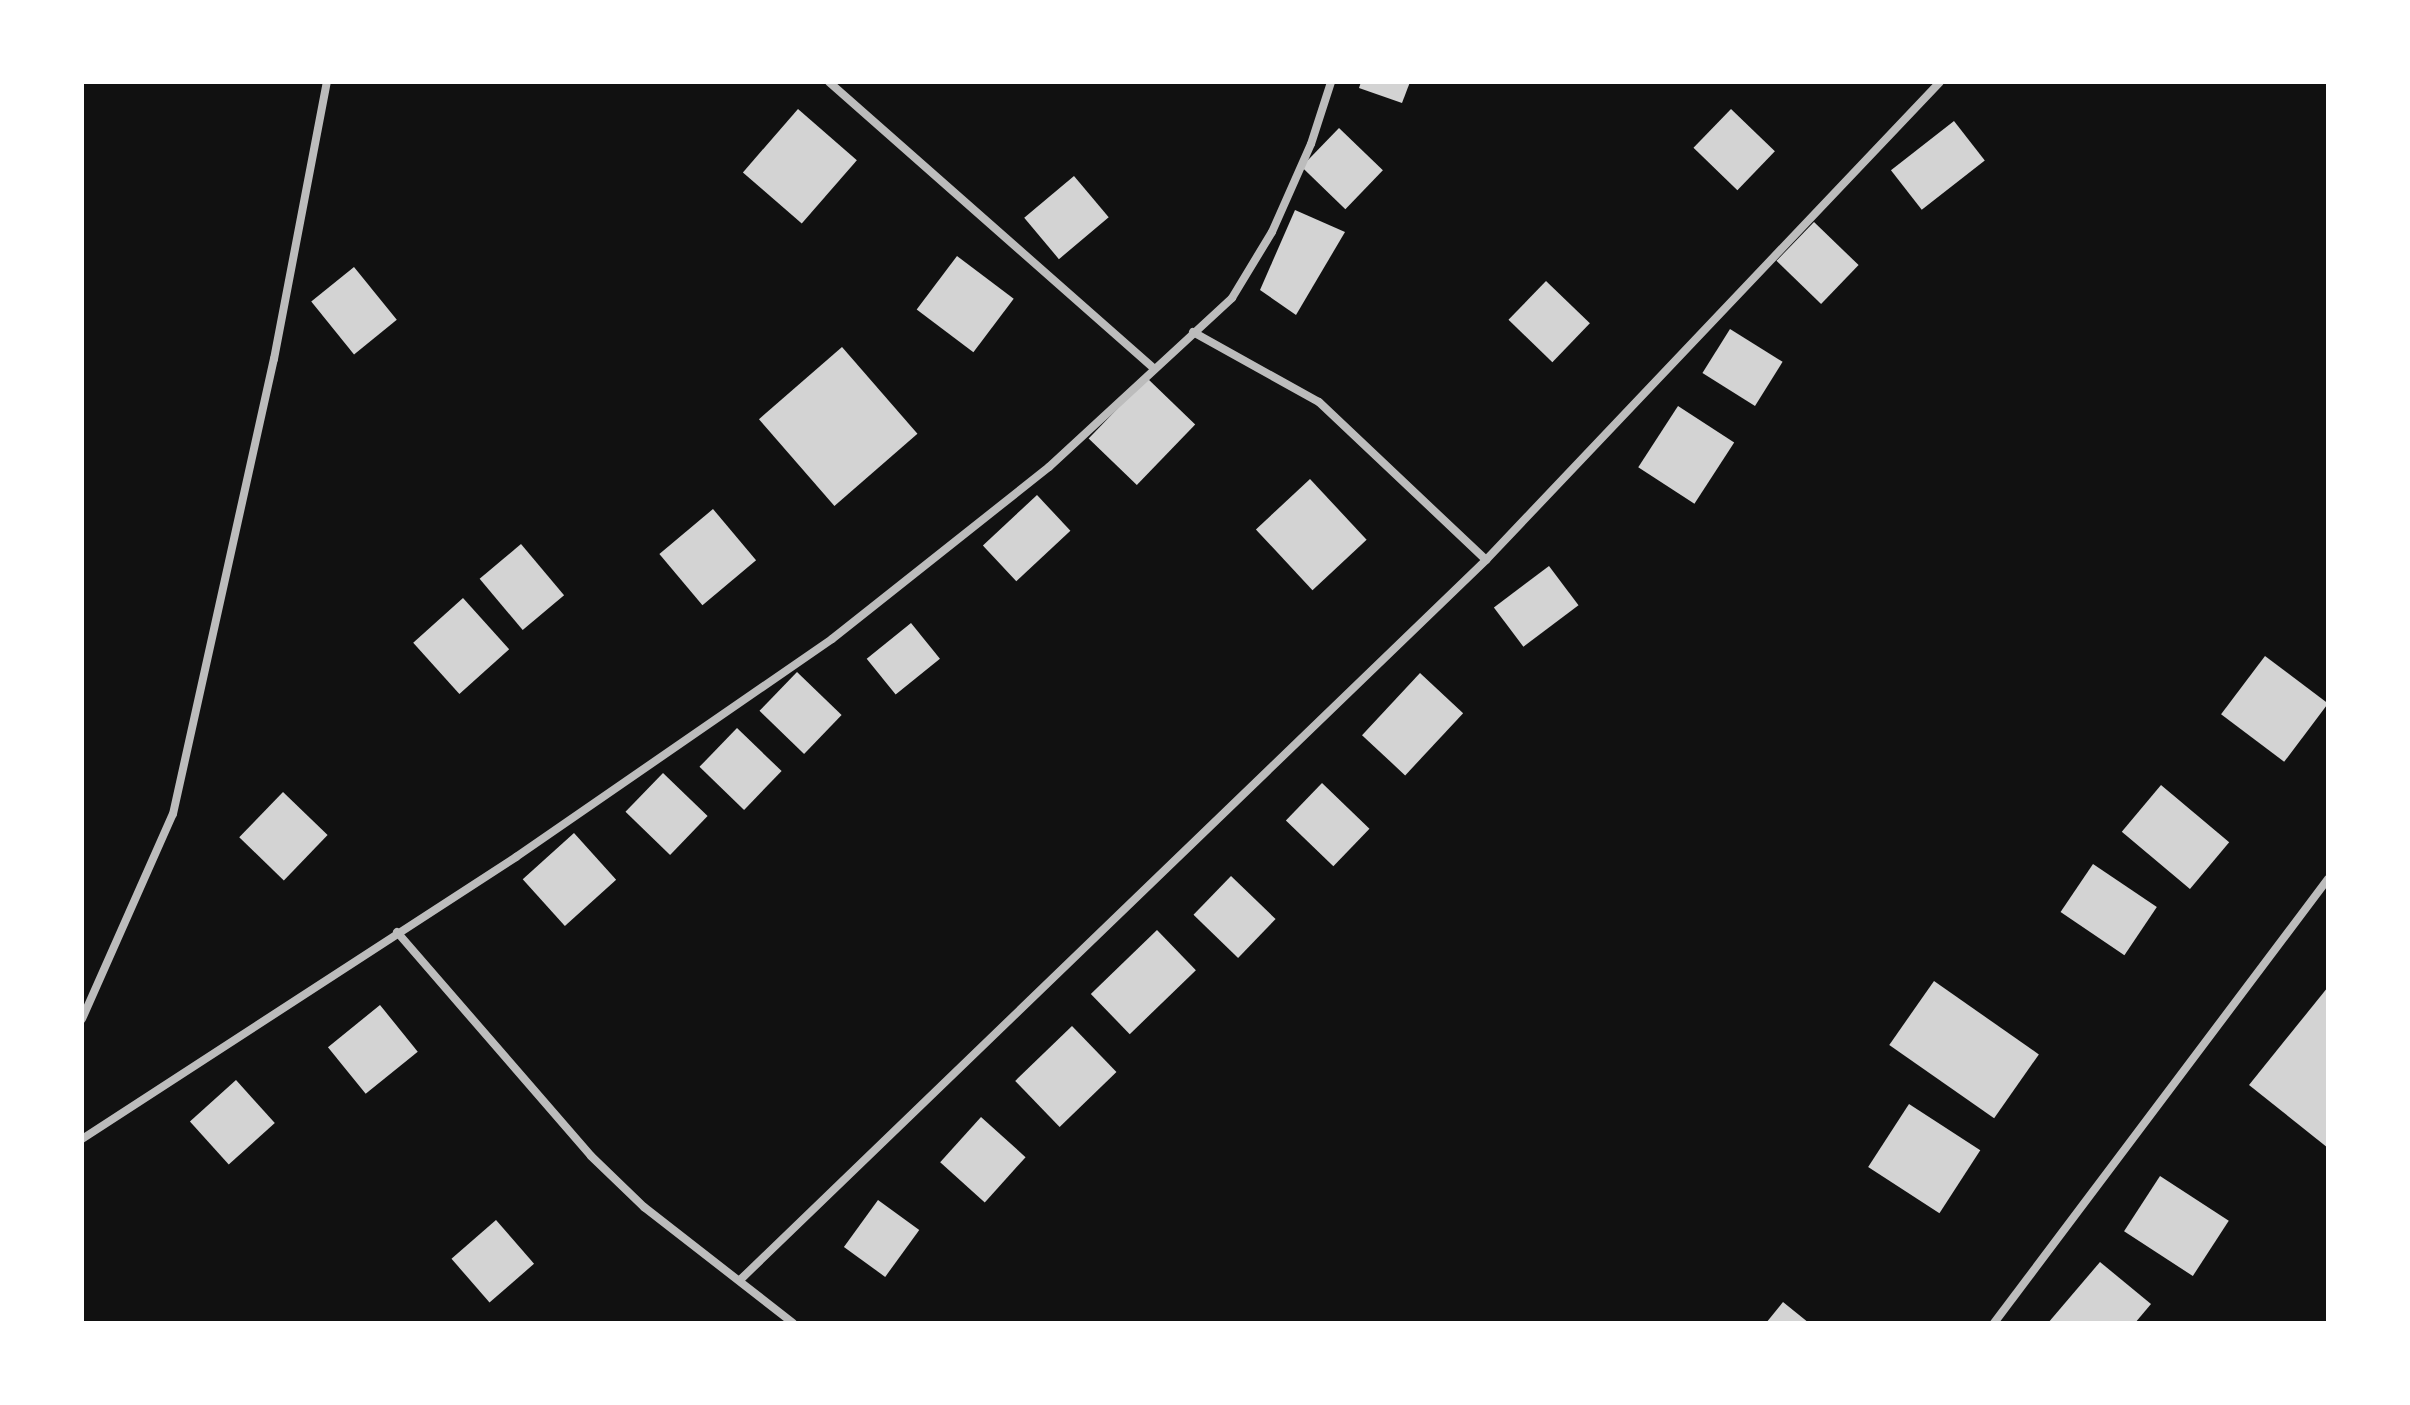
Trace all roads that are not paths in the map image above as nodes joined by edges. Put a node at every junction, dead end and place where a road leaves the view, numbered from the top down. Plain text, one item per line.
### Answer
1 (327, 82) edge
2 (829, 82) edge
3 (1331, 82) edge
4 (1940, 82) edge
5 (1193, 332) junction
6 (1152, 367) junction
7 (1486, 560) junction
8 (2328, 879) edge
9 (397, 932) junction
10 (82, 1019) edge
11 (82, 1139) edge
12 (740, 1280) junction
13 (793, 1323) edge
14 (1994, 1323) edge

1 - 10 street
2 - 6 street
3 - 5 street
4 - 7 street
5 - 6 street
5 - 7 street
6 - 9 street
7 - 12 street
8 - 14 street
9 - 11 street
9 - 12 street
12 - 13 street

